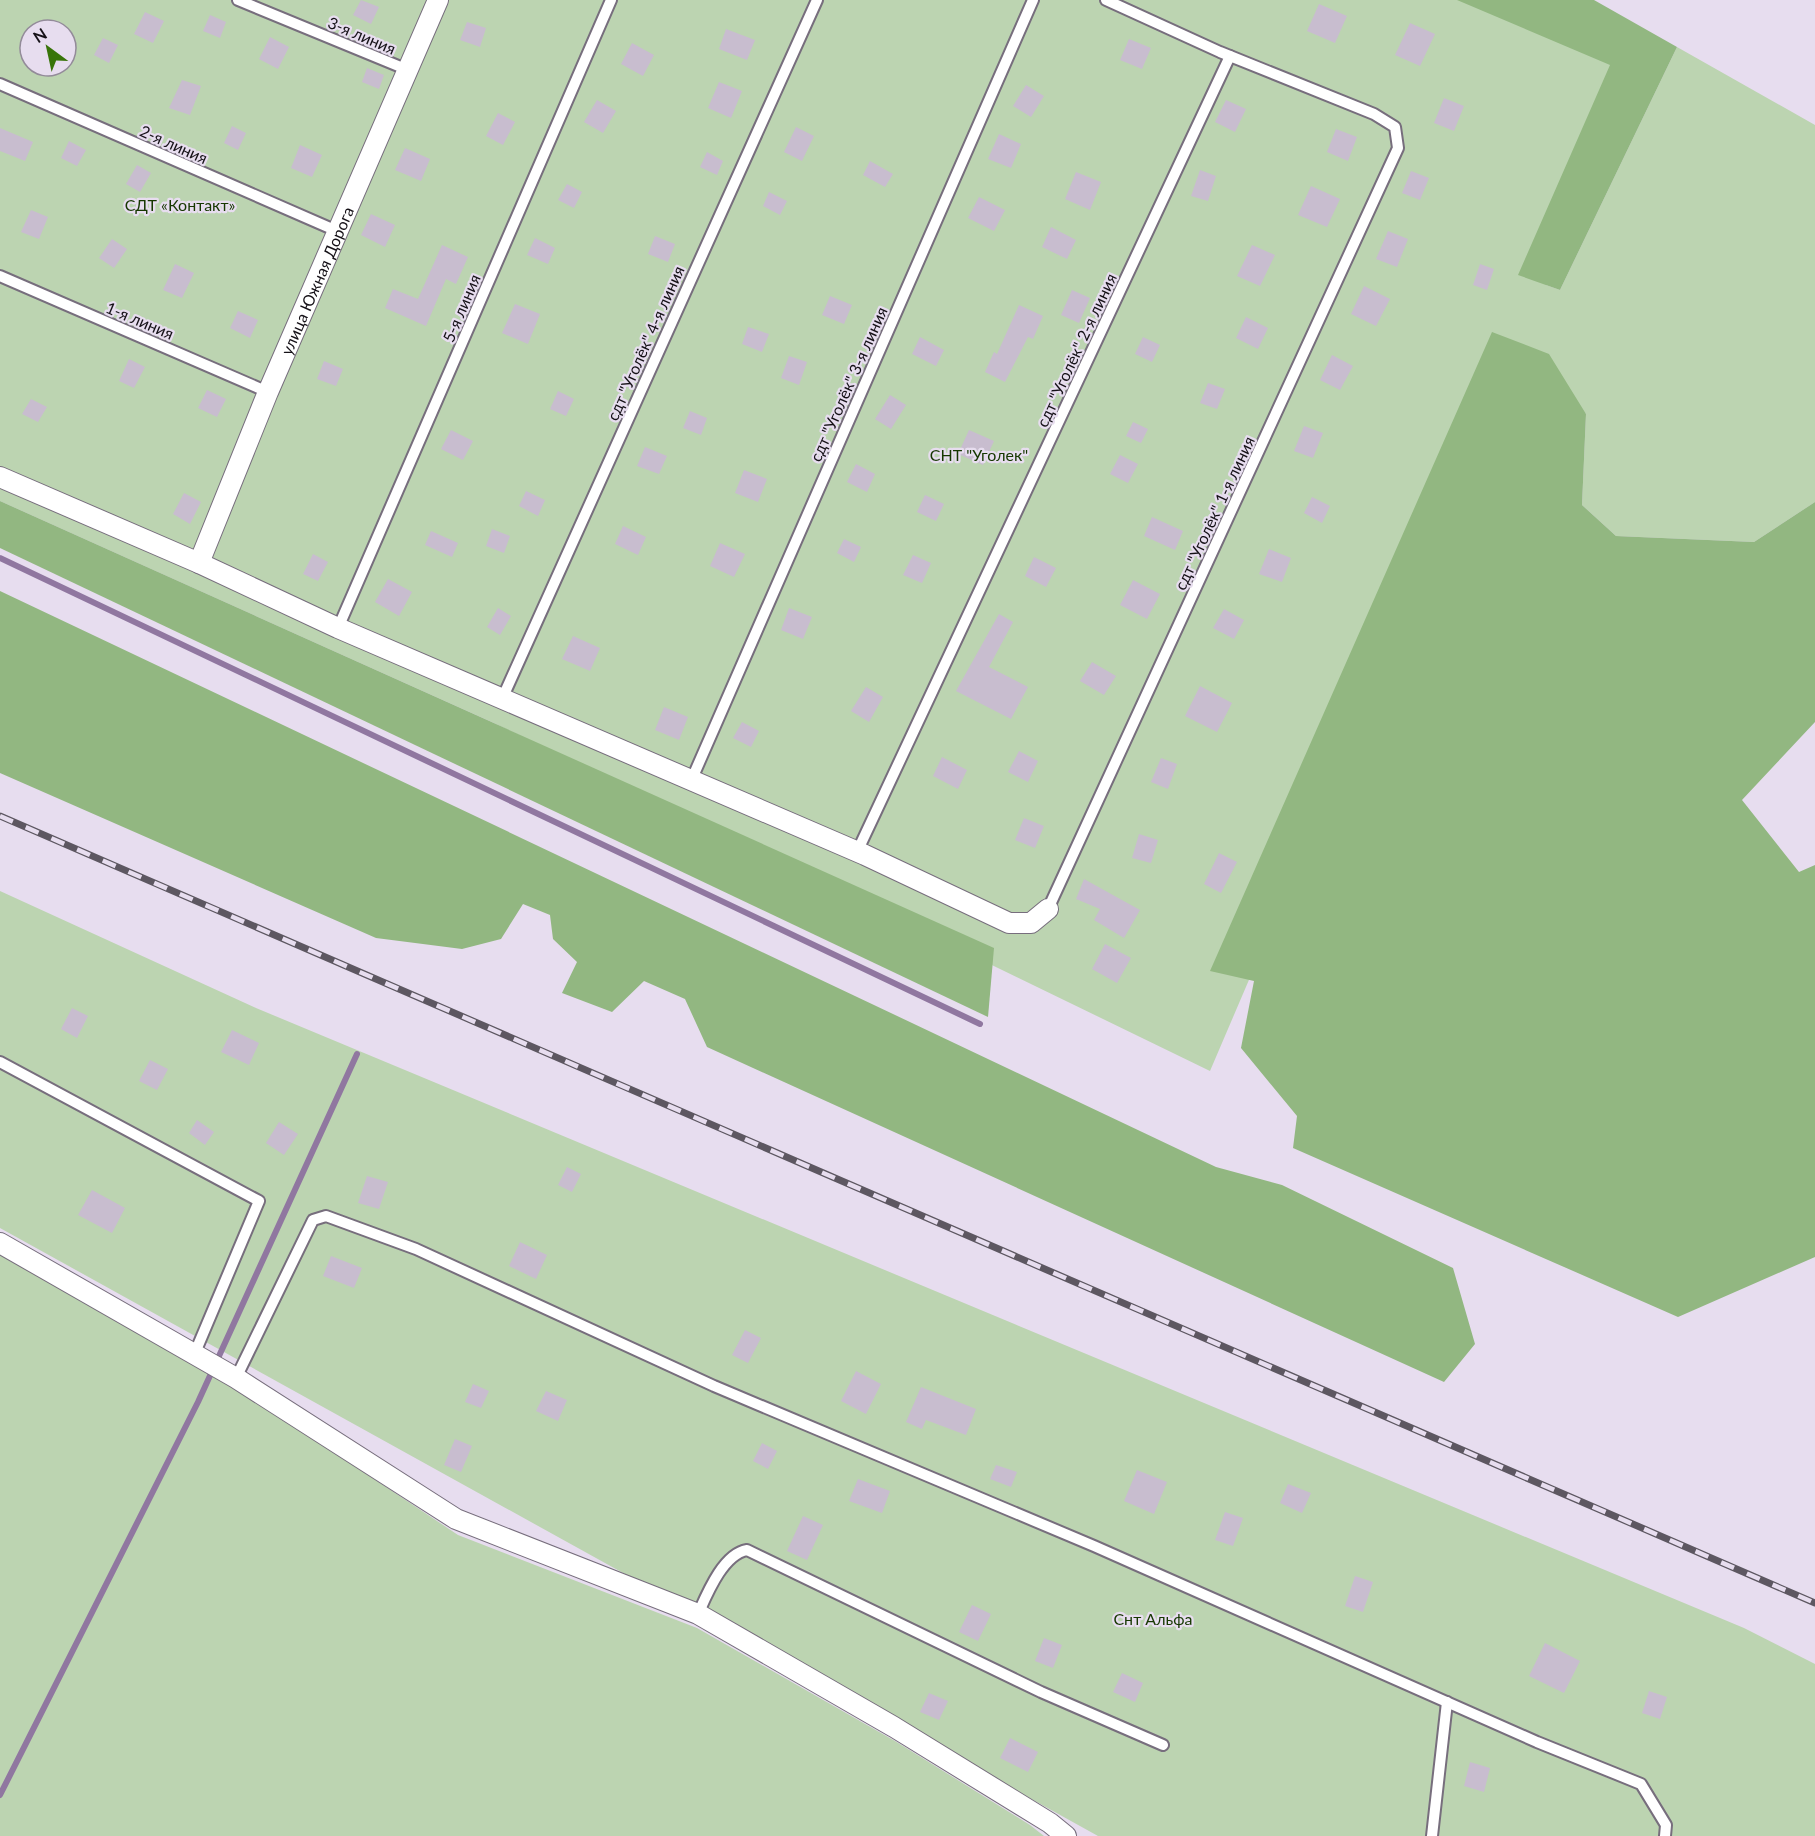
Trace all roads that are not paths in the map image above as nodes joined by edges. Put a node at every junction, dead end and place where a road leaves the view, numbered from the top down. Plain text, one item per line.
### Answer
1 (238, 0) edge
2 (438, 0) edge
3 (611, 0) edge
4 (817, 0) edge
5 (1033, 0) edge
6 (1106, 0) edge
7 (1230, 56) junction
8 (408, 70) junction
9 (0, 84) edge
10 (337, 231) junction
11 (0, 276) edge
12 (268, 392) junction
13 (0, 477) edge
14 (199, 563) junction
15 (338, 628) junction
16 (502, 699) junction
17 (691, 781) junction
18 (857, 852) junction
19 (1048, 909) joint
20 (0, 1062) edge
21 (0, 1243) edge
22 (194, 1355) junction
23 (236, 1378) junction
24 (698, 1614) junction
25 (1447, 1702) junction
26 (1163, 1745) dead end
27 (1066, 1836) edge
28 (1432, 1836) edge
29 (1665, 1836) edge

1 - 8 lane, 3-я линия
2 - 8 street, улица Южная Дорога
3 - 15 lane, 5-я линия
4 - 16 lane, сдт "Уголёк" 4-я линия
5 - 17 lane, сдт "Уголёк" 3-я линия
6 - 7 lane
7 - 18 lane, сдт "Уголёк" 2-я линия
7 - 19 lane, сдт "Уголёк" 1-я линия
8 - 10 street, улица Южная Дорога
9 - 10 lane, 2-я линия
10 - 12 street, улица Южная Дорога
11 - 12 lane, 1-я линия
12 - 14 street, улица Южная Дорога
13 - 14 street
14 - 15 street
15 - 16 street
16 - 17 street
17 - 18 street
18 - 19 street
20 - 22 lane
21 - 22 street
22 - 23 street
23 - 24 street
23 - 25 lane
24 - 26 lane
24 - 27 street
25 - 28 lane
25 - 29 lane

